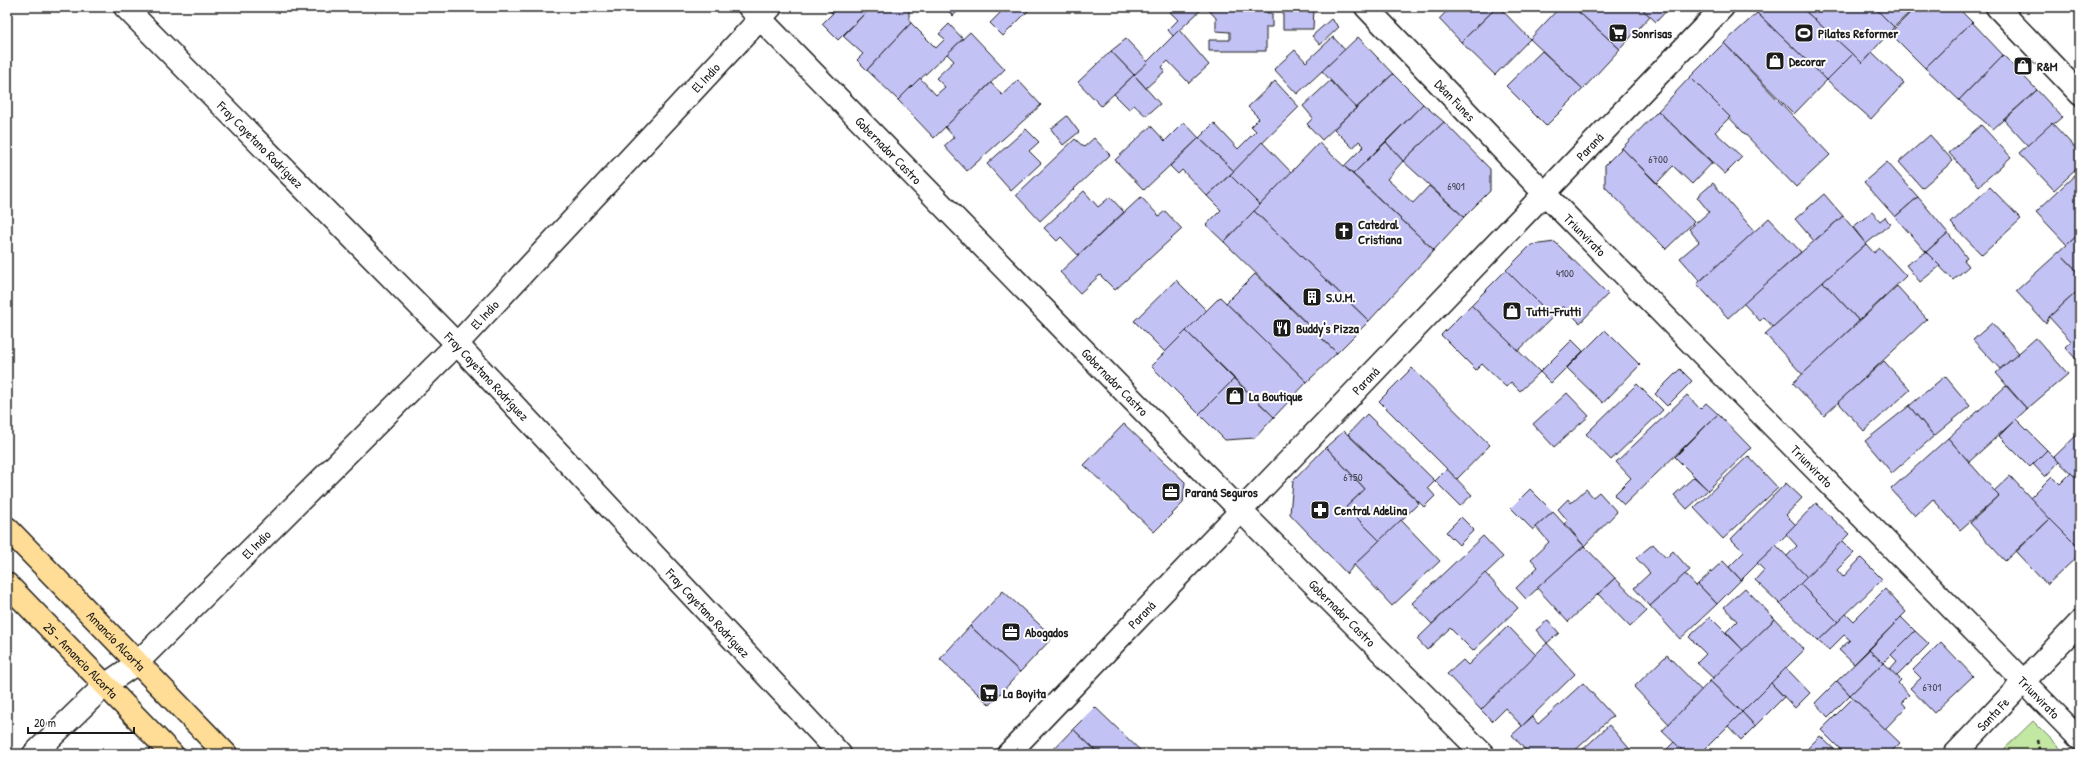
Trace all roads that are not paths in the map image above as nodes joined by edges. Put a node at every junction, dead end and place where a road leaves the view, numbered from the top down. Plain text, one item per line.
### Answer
1 (125, 7) edge
2 (1366, 7) edge
3 (1723, 7) edge
4 (1997, 7) edge
5 (760, 11) edge
6 (2080, 94) edge
7 (1545, 194) junction
8 (457, 344) junction
9 (1242, 512) junction
10 (7, 528) edge
11 (7, 584) edge
12 (2080, 622) edge
13 (137, 663) junction
14 (2024, 682) junction
15 (105, 685) junction
16 (2080, 738) edge
17 (34, 754) edge
18 (172, 754) edge
19 (226, 754) edge
20 (840, 754) edge
21 (1008, 754) edge
22 (1484, 754) edge
23 (1955, 754) edge

1 - 8 street, Fray Cayetano Rodríguez
2 - 7 street, Déan Funes
3 - 7 street, Paraná
4 - 6 street
5 - 8 street, El Indio
5 - 9 street, Gobernador Castro
7 - 9 street, Paraná
7 - 14 street, Triunvirato
8 - 13 street, El Indio
8 - 20 street, Fray Cayetano Rodríguez
9 - 21 street, Paraná
9 - 22 street, Gobernador Castro
10 - 13 main road, Amancio Alcorta
11 - 15 main road, 25 - Amancio Alcorta
12 - 14 street, Santa Fe
13 - 15 street, El Indio
13 - 19 main road, Amancio Alcorta
14 - 16 street, Triunvirato
14 - 23 street, Santa Fe
15 - 17 street, El Indio
15 - 18 main road, 25 - Amancio Alcorta

